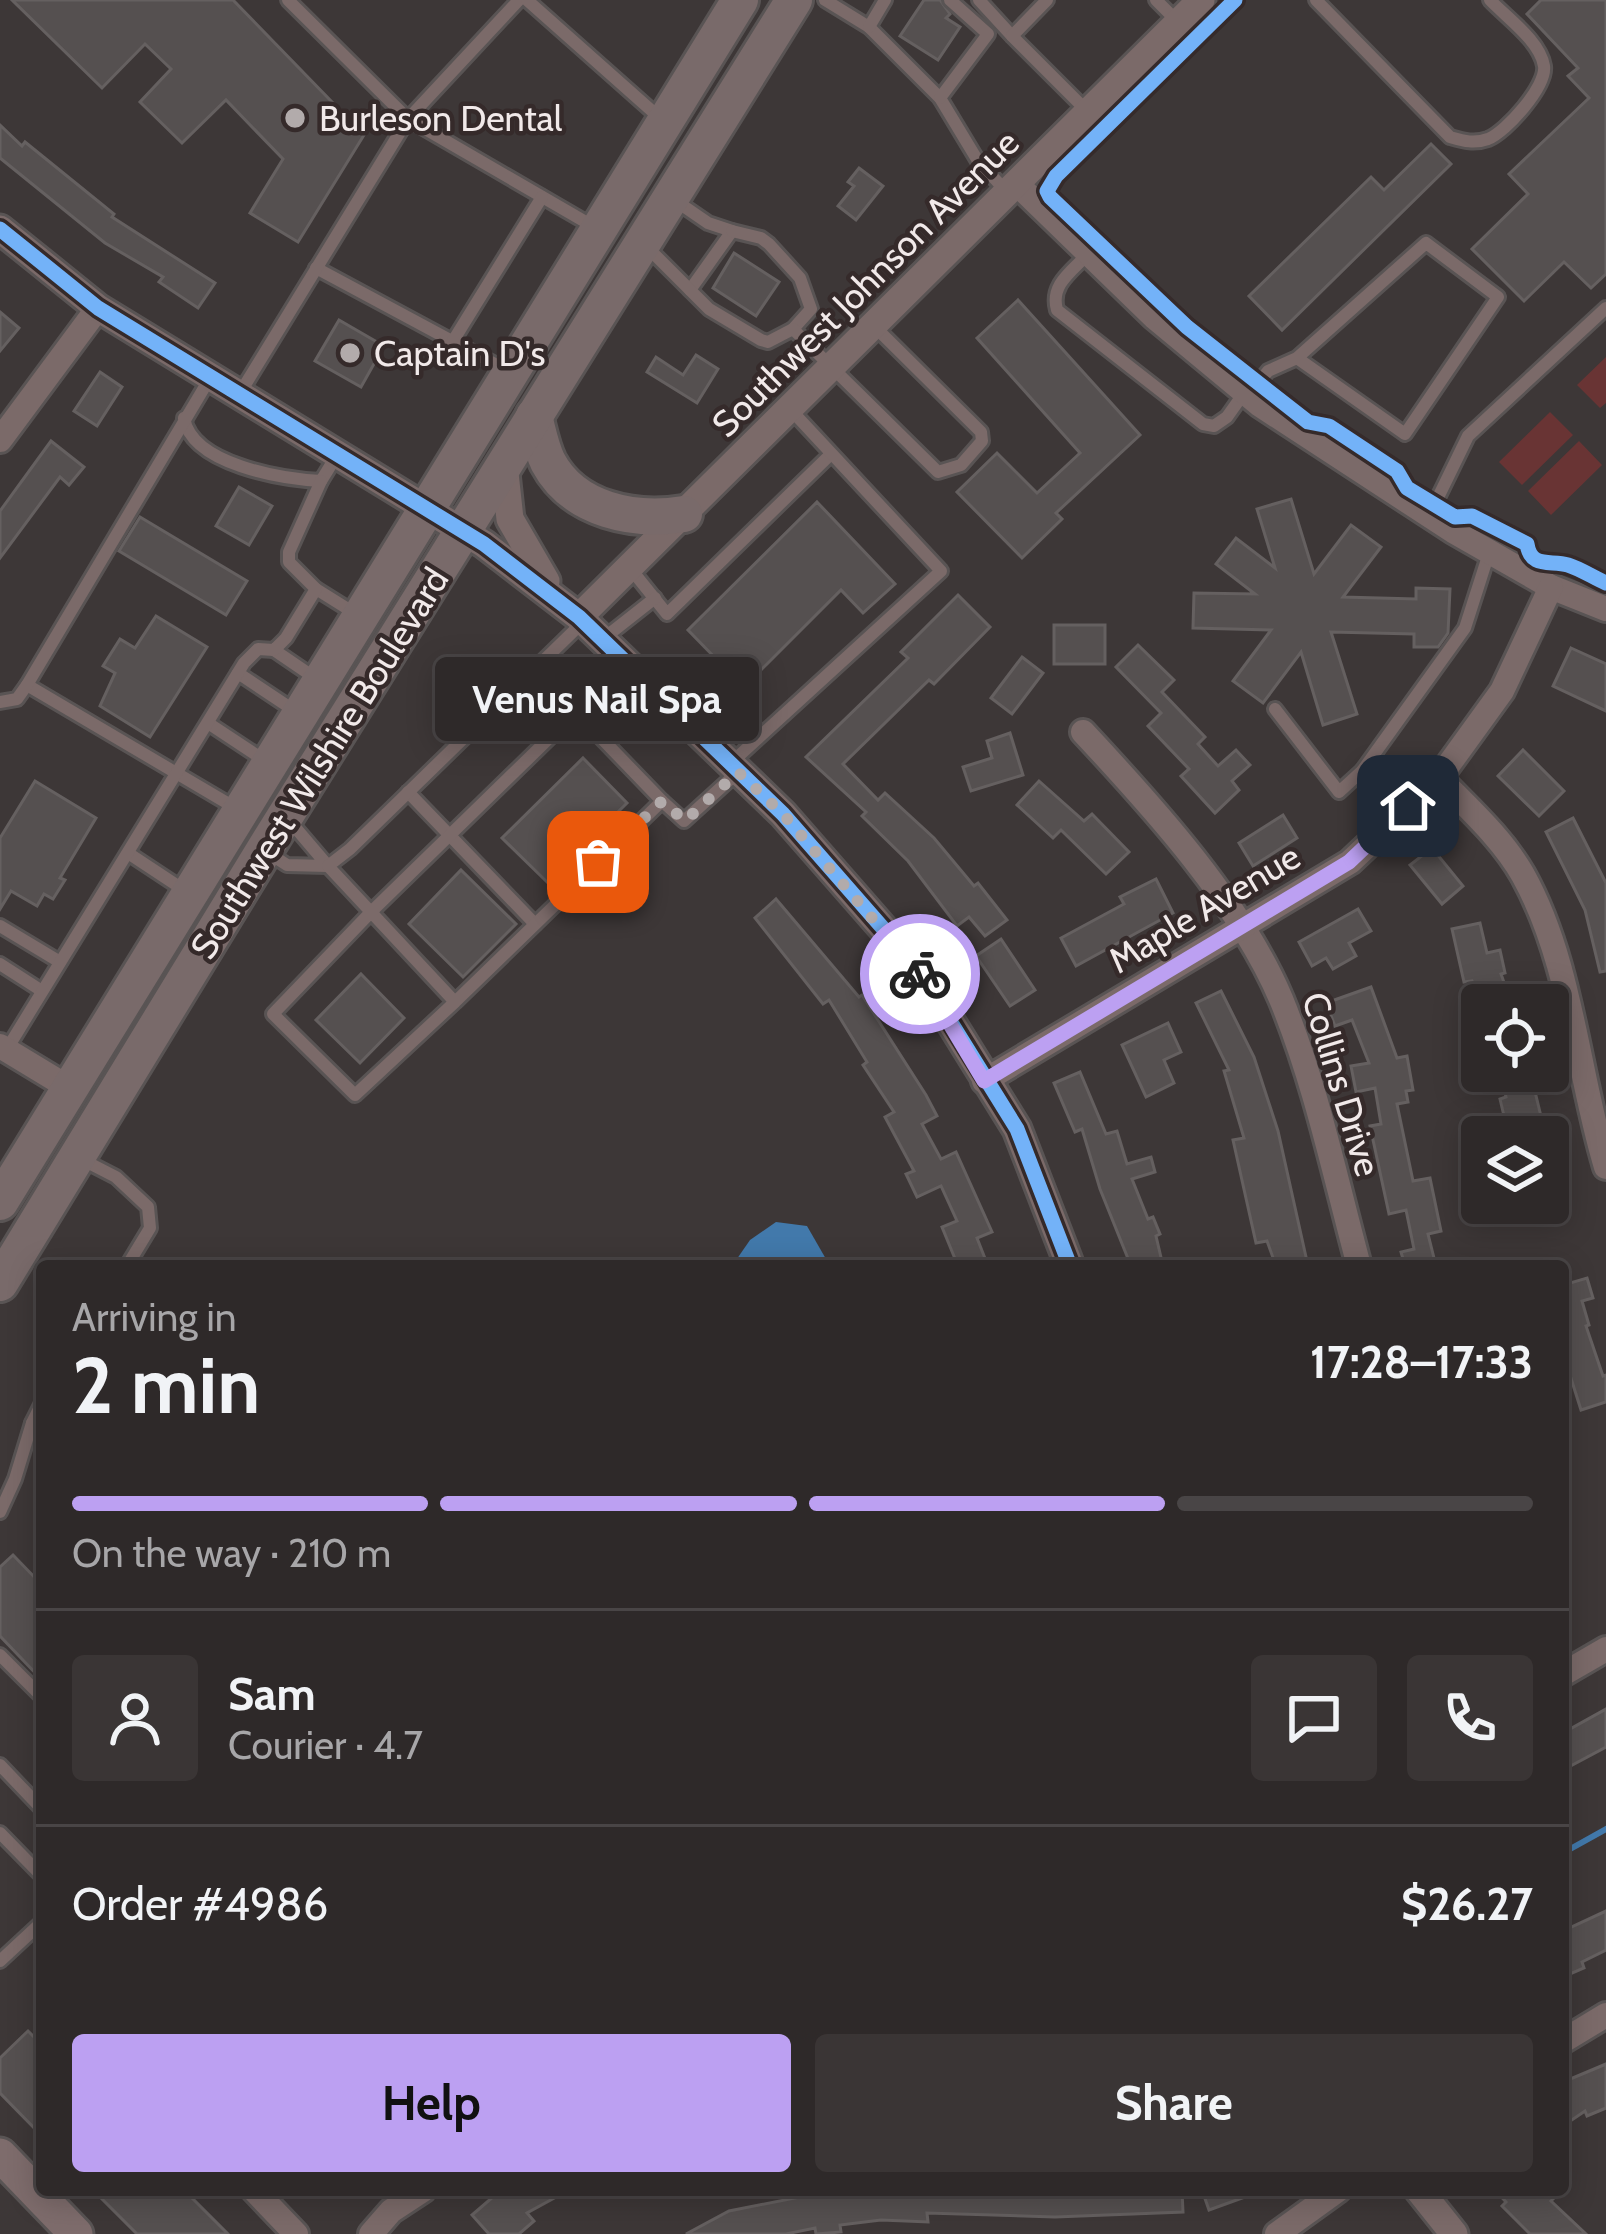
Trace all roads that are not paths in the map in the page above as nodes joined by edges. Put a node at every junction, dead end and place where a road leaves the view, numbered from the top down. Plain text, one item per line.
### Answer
1 (288, 0) edge
2 (523, 0) edge
3 (740, 0) edge
4 (794, 0) edge
5 (825, 0) edge
6 (885, 0) edge
7 (950, 0) edge
8 (979, 0) edge
9 (1047, 0) edge
10 (1156, 0) edge
11 (1201, 0) edge
12 (1316, 0) edge
13 (1490, 0) edge
14 (1178, 22) junction
15 (869, 27) junction
16 (1012, 36) junction
17 (940, 98) junction
18 (1088, 112) junction
19 (408, 119) junction
20 (664, 122) junction
21 (1012, 187) junction
22 (542, 197) junction
23 (670, 197) junction
24 (0, 229) edge
25 (597, 229) junction
26 (732, 231) junction
27 (642, 242) junction
28 (1088, 255) junction
29 (316, 268) junction
30 (690, 290) junction
31 (98, 308) junction
32 (1606, 308) edge
33 (873, 326) junction
34 (793, 328) junction
35 (453, 341) junction
36 (1297, 358) junction
37 (835, 367) junction
38 (509, 371) junction
39 (210, 377) junction
40 (239, 394) junction
41 (1246, 394) junction
42 (791, 410) junction
43 (534, 416) junction
44 (184, 417) junction
45 (0, 440) edge
46 (337, 454) junction
47 (831, 454) junction
48 (504, 464) junction
49 (322, 481) junction
50 (424, 508) junction
51 (684, 514) junction
52 (1429, 517) junction
53 (463, 531) junction
54 (1490, 552) junction
55 (630, 567) junction
56 (1551, 586) junction
57 (316, 589) junction
58 (655, 598) junction
59 (1606, 609) edge
60 (358, 616) junction
61 (582, 620) junction
62 (274, 650) junction
63 (238, 673) junction
64 (319, 681) junction
65 (27, 685) junction
66 (0, 702) edge
67 (1275, 709) dead end
68 (299, 714) junction
69 (208, 723) junction
70 (1083, 732) dead end
71 (269, 763) junction
72 (734, 768) junction
73 (1362, 771) junction
74 (178, 772) junction
75 (1439, 778) junction
76 (408, 792) junction
77 (662, 801) junction
78 (1408, 806) junction
79 (240, 811) junction
80 (285, 816) junction
81 (450, 835) junction
82 (264, 850) junction
83 (128, 853) junction
84 (328, 866) junction
85 (189, 893) junction
86 (370, 912) junction
87 (535, 924) junction
88 (0, 926) edge
89 (1241, 929) junction
90 (61, 962) junction
91 (0, 964) edge
92 (43, 991) junction
93 (455, 1002) junction
94 (3, 1048) edge
95 (984, 1081) junction
96 (71, 1089) junction
97 (78, 1157) junction
98 (1606, 1168) edge
99 (0, 1202) edge
100 (131, 1260) edge
101 (1068, 1260) edge
102 (1357, 1260) edge
103 (0, 1283) edge
104 (36, 1430) edge
105 (0, 1512) edge
106 (1606, 1649) edge
107 (0, 1655) edge
108 (1569, 1671) edge
109 (36, 1691) edge
110 (0, 1766) edge
111 (36, 1803) edge
112 (0, 1833) edge
113 (36, 1870) edge
114 (36, 1928) edge
115 (0, 1961) edge
116 (1606, 2015) edge
117 (1569, 2037) edge
118 (0, 2155) edge
119 (36, 2192) edge
120 (39, 2196) edge
121 (260, 2196) edge
122 (414, 2196) edge
123 (1330, 2196) edge
124 (1424, 2196) edge
125 (76, 2234) edge
126 (296, 2234) edge
127 (371, 2234) edge
128 (1277, 2234) edge
129 (1454, 2234) edge

1 - 19 lane
2 - 19 lane
2 - 20 lane
3 - 20 main road, Southwest Wilshire Boulevard
4 - 23 main road, Southwest Wilshire Boulevard
5 - 15 lane
6 - 15 lane
7 - 17 lane
8 - 16 lane
9 - 16 lane
10 - 14 lane
11 - 14 street, Southwest Johnson Avenue
12 - 13 lane
14 - 18 street, Southwest Johnson Avenue
15 - 17 lane
16 - 18 lane
17 - 21 lane
18 - 21 street, Southwest Johnson Avenue
19 - 22 lane
19 - 29 lane
20 - 25 main road, Southwest Wilshire Boulevard
21 - 28 street
21 - 33 street, Southwest Johnson Avenue
22 - 25 lane
22 - 35 lane
23 - 26 lane
23 - 27 main road, Southwest Wilshire Boulevard
24 - 31 street
25 - 38 main road, Southwest Wilshire Boulevard
26 - 30 lane
26 - 34 lane
27 - 30 lane
27 - 43 main road, Southwest Wilshire Boulevard
28 - 41 street
28 - 41 lane
29 - 35 lane
29 - 40 lane
30 - 34 lane
31 - 39 street
31 - 45 street
32 - 52 lane
33 - 37 street, Southwest Johnson Avenue
33 - 37 lane
34 - 37 lane
35 - 38 lane
36 - 36 lane
36 - 41 lane
37 - 42 street, Southwest Johnson Avenue
38 - 50 main road, Southwest Wilshire Boulevard
39 - 40 street
39 - 44 lane
40 - 46 street
41 - 52 street
42 - 47 lane
42 - 51 street, Southwest Johnson Avenue
43 - 48 main road, Southwest Wilshire Boulevard
43 - 51 main road
44 - 49 lane
44 - 65 lane
46 - 49 lane
46 - 50 street
47 - 58 lane
47 - 72 lane
48 - 53 main road, Southwest Wilshire Boulevard
48 - 61 street
49 - 57 lane
50 - 53 street
50 - 60 main road, Southwest Wilshire Boulevard
51 - 55 street, Southwest Johnson Avenue
52 - 54 street
53 - 61 street
53 - 80 main road, Southwest Wilshire Boulevard
54 - 56 street
54 - 73 lane
55 - 58 lane
55 - 61 street, Southwest Johnson Avenue
56 - 59 street
56 - 75 street, Maple Avenue
57 - 60 lane
57 - 62 lane
58 - 61 lane
60 - 64 main road, Southwest Wilshire Boulevard
61 - 72 street
61 - 76 lane
62 - 63 lane
62 - 64 lane
63 - 68 lane
63 - 69 lane
64 - 68 main road, Southwest Wilshire Boulevard
65 - 66 lane
65 - 74 lane
67 - 73 lane
68 - 71 main road, Southwest Wilshire Boulevard
69 - 71 lane
69 - 74 lane
70 - 89 street, Collins Drive
71 - 79 main road, Southwest Wilshire Boulevard
72 - 77 lane
72 - 95 street
73 - 78 lane
74 - 79 lane
74 - 83 lane
75 - 78 street, Maple Avenue
75 - 98 street
76 - 81 lane
76 - 84 lane
77 - 81 lane
77 - 87 lane
78 - 89 street, Maple Avenue
79 - 85 main road, Southwest Wilshire Boulevard
80 - 82 main road, Southwest Wilshire Boulevard
80 - 84 lane
81 - 86 lane
81 - 87 lane
82 - 84 lane
82 - 97 main road, Southwest Wilshire Boulevard
83 - 85 lane
83 - 90 lane
84 - 86 lane
85 - 96 main road, Southwest Wilshire Boulevard
86 - 93 lane
86 - 93 lane
87 - 93 lane
88 - 90 lane
89 - 95 street, Maple Avenue
89 - 102 street, Collins Drive
90 - 92 lane
91 - 92 lane
92 - 94 lane
94 - 96 street
95 - 101 street
96 - 99 main road, Southwest Wilshire Boulevard
97 - 100 lane
97 - 103 main road, Southwest Wilshire Boulevard
104 - 105 lane
106 - 108 street
107 - 109 lane
110 - 111 lane
112 - 113 lane
114 - 115 lane
116 - 117 street
118 - 119 main road
120 - 125 main road
121 - 126 street
122 - 127 street
123 - 128 street
124 - 129 street

